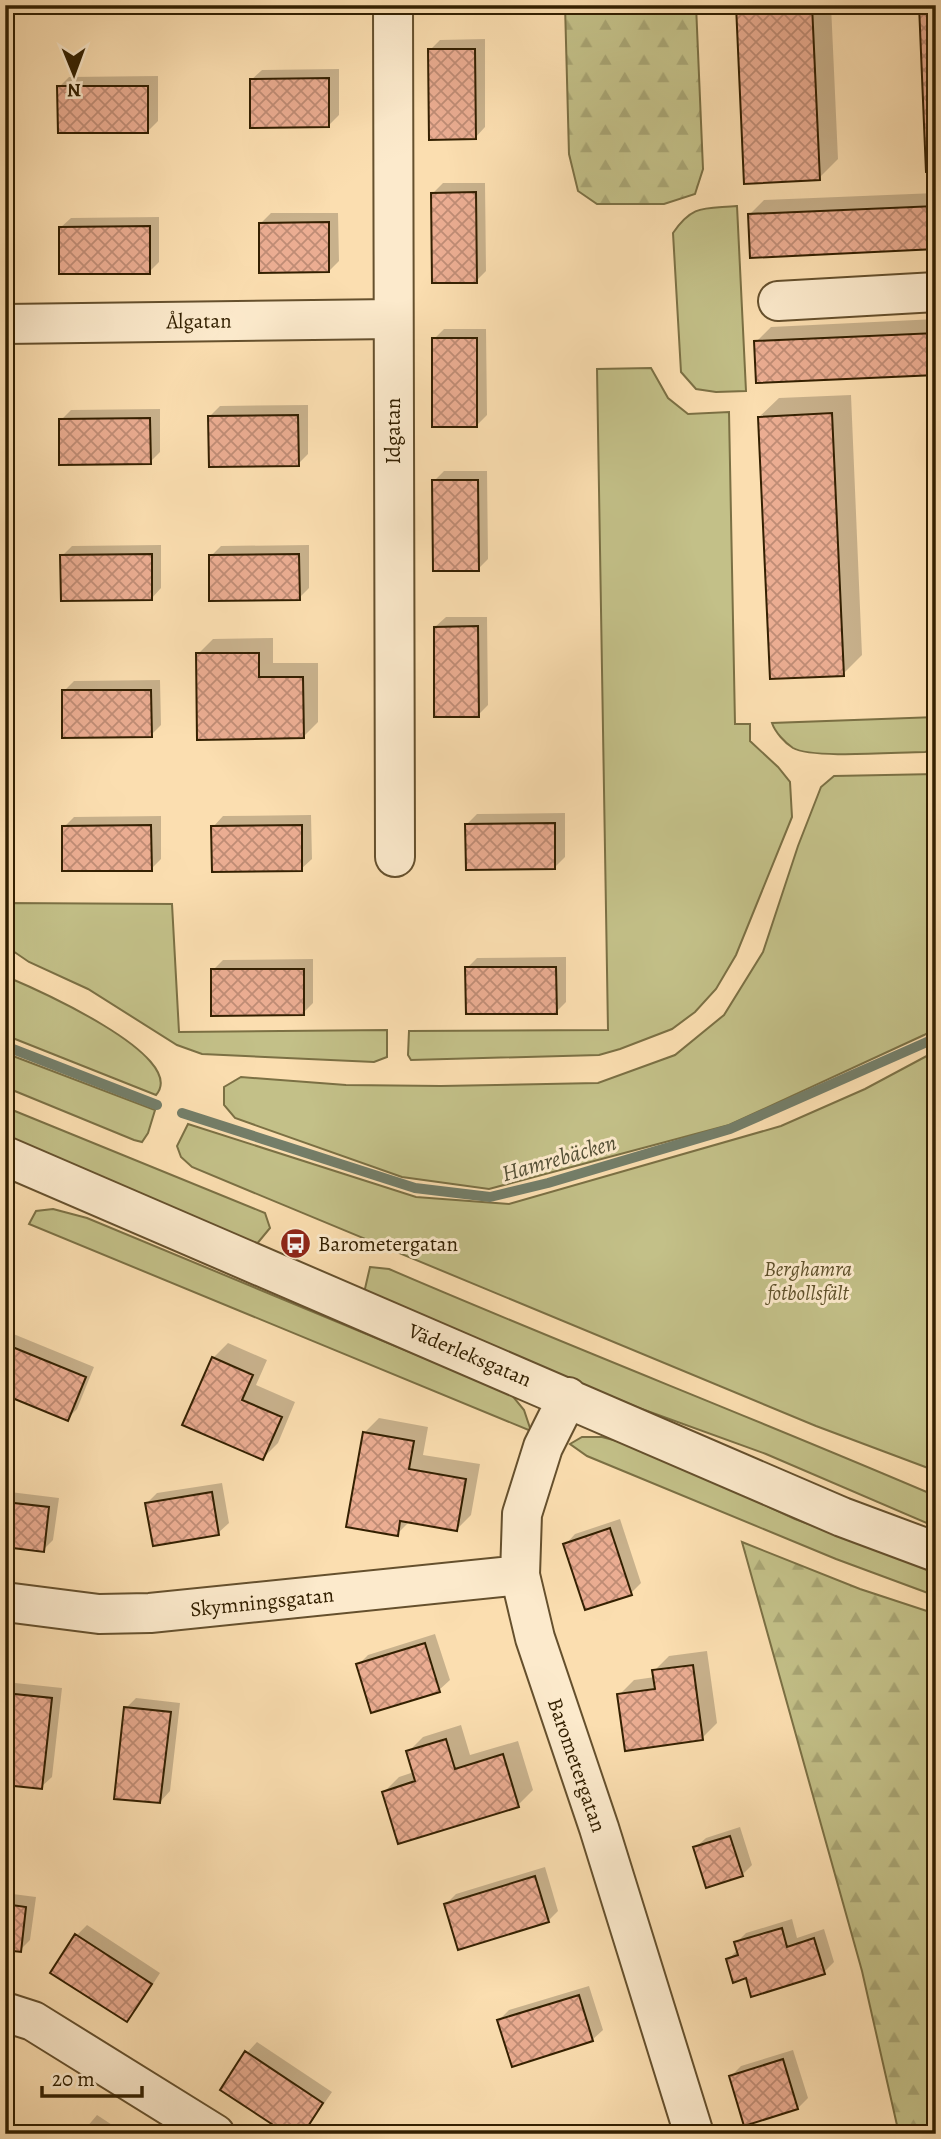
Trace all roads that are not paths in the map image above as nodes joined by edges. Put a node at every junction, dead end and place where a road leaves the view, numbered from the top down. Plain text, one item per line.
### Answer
1 (393, 5) edge
2 (936, 292) edge
3 (778, 302) dead end
4 (392, 319) junction
5 (5, 324) edge
6 (395, 857) dead end
7 (5, 1156) edge
8 (568, 1397) junction
9 (936, 1552) edge
10 (520, 1575) junction
11 (5, 1602) edge
12 (5, 2012) edge
13 (215, 2134) edge
14 (694, 2134) edge

1 - 4 street, Idgatan
2 - 3 street
4 - 5 street, Ålgatan
4 - 6 street, Idgatan
7 - 8 street, Väderleksgatan
8 - 9 street, Väderleksgatan
8 - 10 street, Barometergatan
10 - 11 street, Skymningsgatan
10 - 14 street, Barometergatan
12 - 13 street

